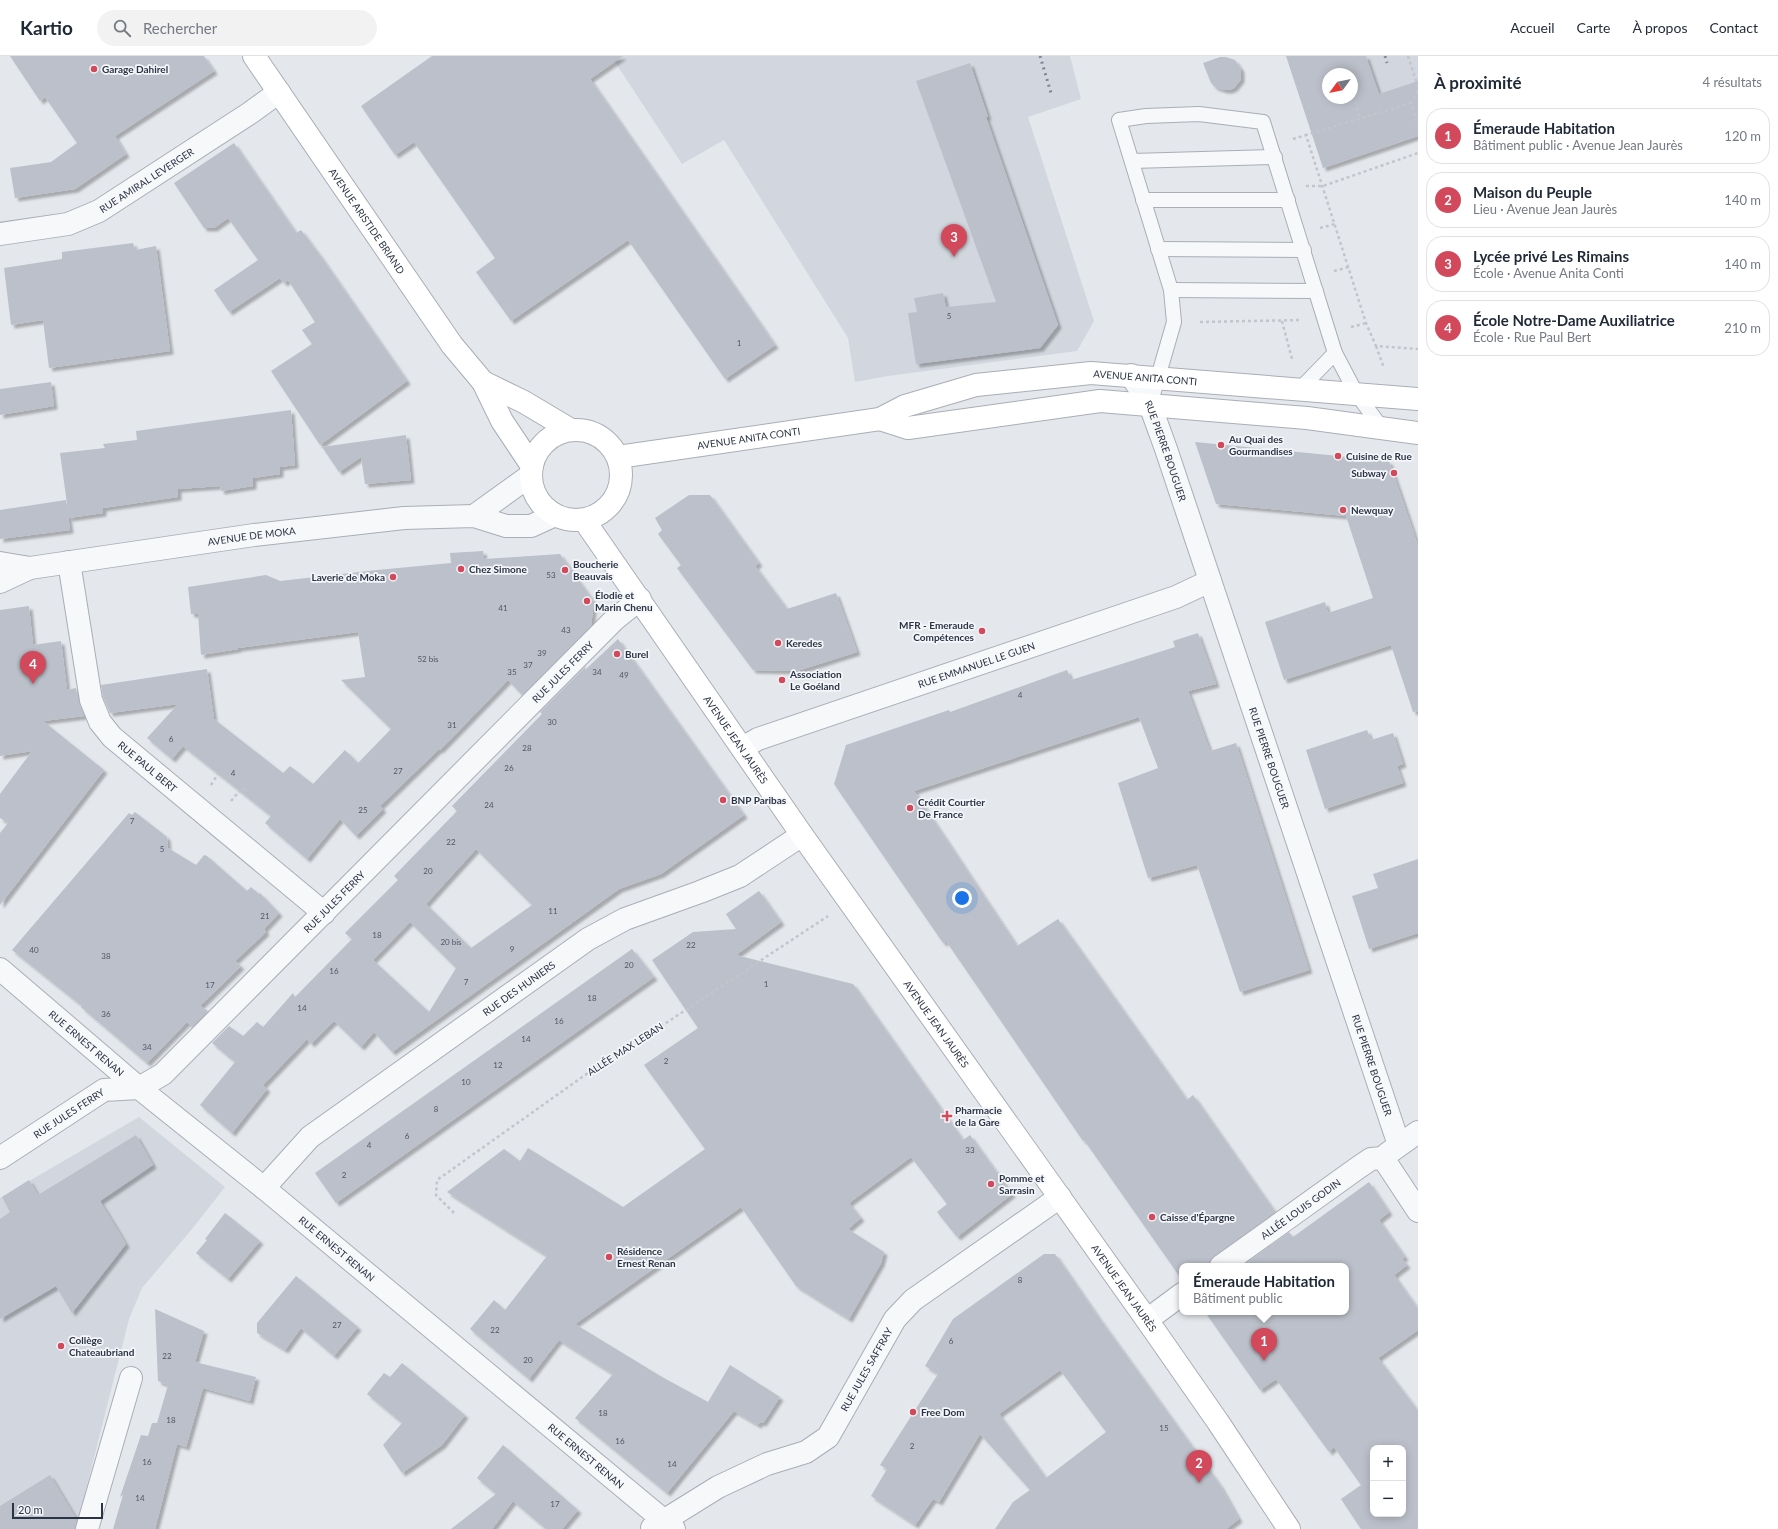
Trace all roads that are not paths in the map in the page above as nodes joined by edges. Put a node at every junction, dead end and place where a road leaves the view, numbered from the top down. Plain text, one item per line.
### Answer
1 (254, 56) edge
2 (279, 92) junction
3 (1275, 157) junction
4 (1132, 161) junction
5 (1144, 200) junction
6 (1288, 200) junction
7 (0, 234) edge
8 (1158, 249) junction
9 (1304, 250) junction
10 (1171, 290) junction
11 (1316, 291) junction
12 (1336, 353) junction
13 (1131, 375) junction
14 (1158, 378) junction
15 (483, 382) junction
16 (1300, 389) junction
17 (1356, 393) junction
18 (1418, 399) edge
19 (1150, 405) junction
20 (880, 419) junction
21 (1381, 427) junction
22 (571, 430) junction
23 (1418, 433) edge
24 (618, 457) junction
25 (531, 470) junction
26 (555, 515) junction
27 (474, 516) junction
28 (584, 520) junction
29 (69, 562) junction
30 (0, 563) edge
31 (30, 568) junction
32 (1210, 581) junction
33 (0, 582) edge
34 (640, 599) junction
35 (742, 748) junction
36 (802, 835) junction
37 (324, 913) junction
38 (0, 969) edge
39 (140, 1088) junction
40 (1418, 1132) edge
41 (1391, 1151) junction
42 (0, 1158) edge
43 (264, 1188) junction
44 (1060, 1198) junction
45 (1418, 1211) edge
46 (1225, 1263) edge
47 (1179, 1296) edge
48 (1147, 1320) junction
49 (131, 1378) dead end
50 (663, 1526) edge
51 (88, 1529) edge
52 (1289, 1529) edge

1 - 2 main road, AVENUE ARISTIDE BRIAND
2 - 7 street, RUE AMIRAL LEVERGER
2 - 15 main road, AVENUE ARISTIDE BRIAND
3 - 4 lane
3 - 4 lane
3 - 6 lane
4 - 5 lane
5 - 6 lane
5 - 8 lane
6 - 9 lane
8 - 9 lane
8 - 10 lane
9 - 11 lane
10 - 11 lane
10 - 14 lane
11 - 12 lane
12 - 16 lane
12 - 17 lane
13 - 14 main road, AVENUE ANITA CONTI
13 - 19 street, RUE PIERRE BOUGUER
13 - 20 main road, AVENUE ANITA CONTI
14 - 16 main road, AVENUE ANITA CONTI
14 - 19 lane
15 - 22 main road, AVENUE ARISTIDE BRIAND
15 - 25 main road, AVENUE ARISTIDE BRIAND
16 - 17 main road, AVENUE ANITA CONTI
17 - 18 main road, AVENUE ANITA CONTI
17 - 21 lane
19 - 20 main road, AVENUE ANITA CONTI
19 - 21 main road, AVENUE ANITA CONTI
19 - 32 street, RUE PIERRE BOUGUER
20 - 24 main road, AVENUE ANITA CONTI
21 - 23 main road, AVENUE ANITA CONTI
22 - 24 main road
22 - 25 main road
24 - 28 main road
25 - 26 main road
25 - 27 street
26 - 27 street, AVENUE DE MOKA
26 - 28 main road
27 - 29 street, AVENUE DE MOKA
28 - 34 main road, AVENUE JEAN JAURÈS
29 - 31 street, AVENUE DE MOKA
29 - 37 street, RUE PAUL BERT
30 - 31 street, AVENUE DE MOKA
31 - 33 street, AVENUE DE MOKA
32 - 35 street, RUE EMMANUEL LE GUEN
32 - 41 street, RUE PIERRE BOUGUER
34 - 35 main road, AVENUE JEAN JAURÈS
34 - 37 street, RUE JULES FERRY
35 - 36 main road, AVENUE JEAN JAURÈS
36 - 43 street, RUE DES HUNIERS
36 - 44 main road, AVENUE JEAN JAURÈS
37 - 39 street, RUE JULES FERRY
38 - 39 street, RUE ERNEST RENAN
39 - 42 street, RUE JULES FERRY
39 - 43 street, RUE ERNEST RENAN
40 - 41 street, ALLÉE LOUIS GODIN
41 - 45 street, RUE PIERRE BOUGUER
41 - 46 street, ALLÉE LOUIS GODIN
43 - 50 street, RUE ERNEST RENAN
44 - 48 main road, AVENUE JEAN JAURÈS
44 - 50 street, RUE JULES SAFFRAY
47 - 48 street
48 - 52 main road, AVENUE JEAN JAURÈS
49 - 51 street

